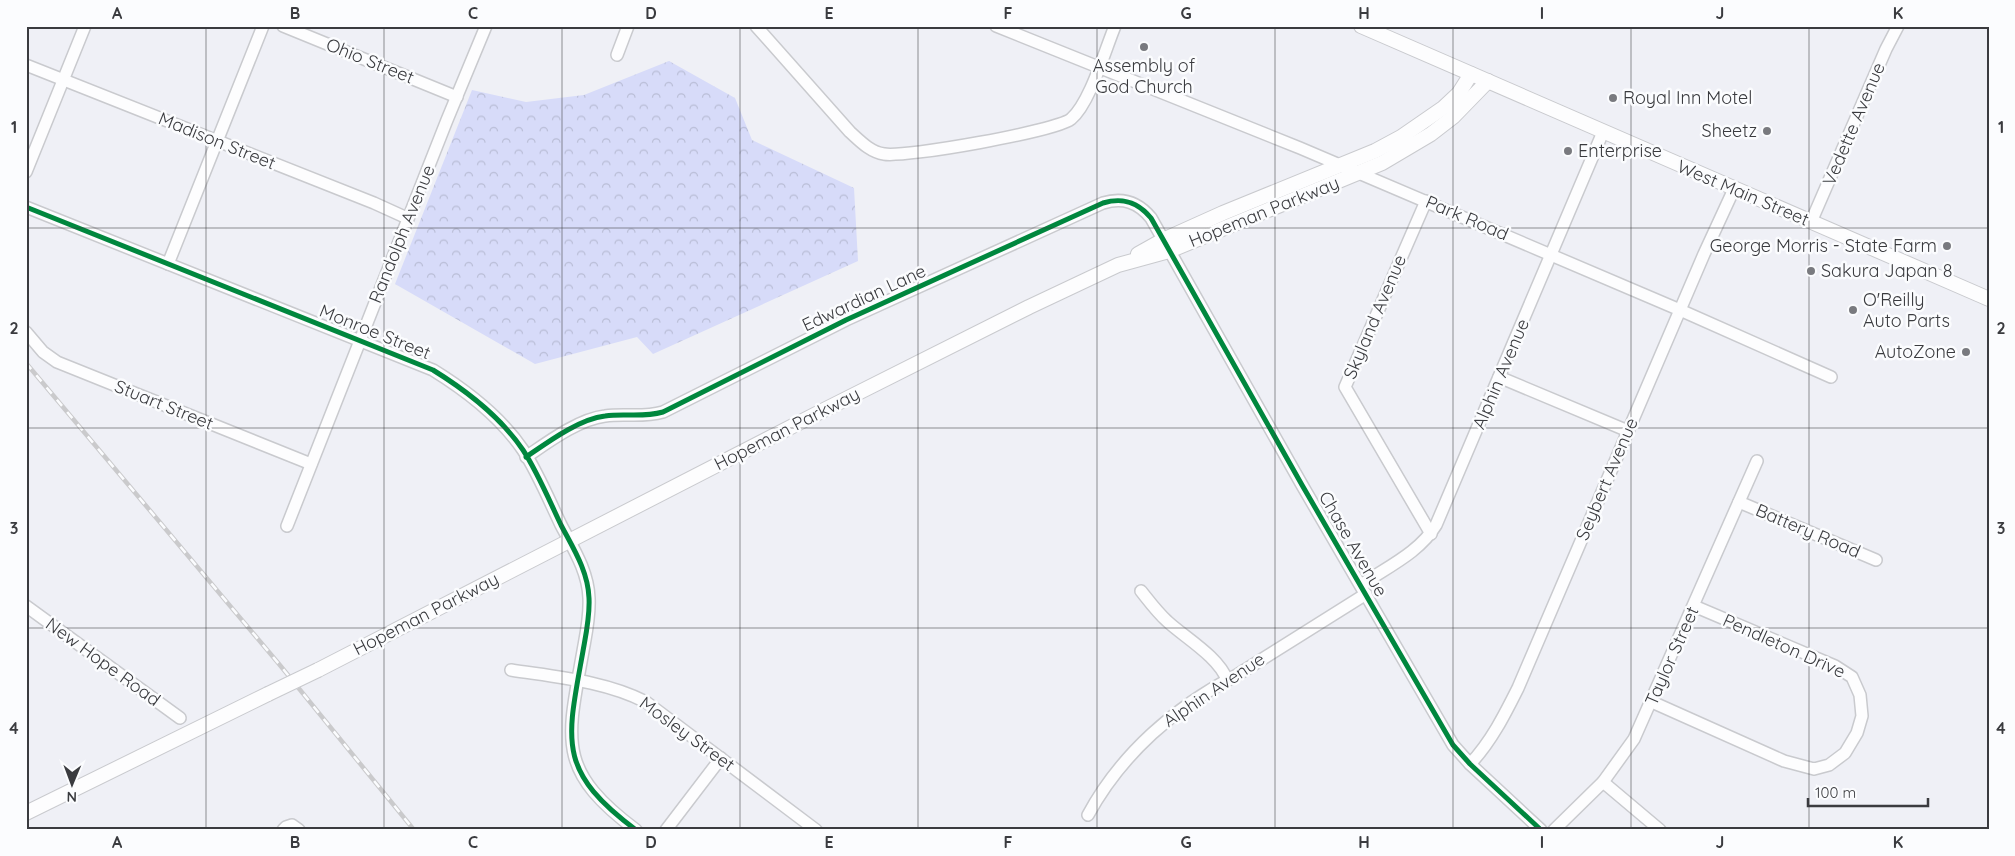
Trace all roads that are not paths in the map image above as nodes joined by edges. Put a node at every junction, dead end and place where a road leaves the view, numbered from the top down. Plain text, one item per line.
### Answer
1 (84, 26) edge
2 (263, 26) edge
3 (284, 26) edge
4 (486, 26) edge
5 (628, 26) edge
6 (756, 26) edge
7 (996, 26) edge
8 (1115, 26) edge
9 (1361, 26) edge
10 (1898, 26) edge
11 (768, 31) edge
12 (616, 55) dead end
13 (26, 65) edge
14 (1098, 68) junction
15 (1471, 74) junction
16 (64, 79) junction
17 (1488, 81) junction
18 (457, 97) junction
19 (1603, 132) junction
20 (217, 142) junction
21 (1342, 165) junction
22 (26, 172) edge
23 (1358, 173) junction
24 (1734, 189) junction
25 (1426, 201) junction
26 (26, 207) edge
27 (408, 218) junction
28 (1811, 222) junction
29 (1166, 245) junction
30 (1552, 255) junction
31 (168, 264) junction
32 (1989, 299) edge
33 (1680, 310) junction
34 (26, 332) edge
35 (360, 340) junction
36 (1500, 377) junction
37 (1831, 378) dead end
38 (1628, 431) junction
39 (526, 457) junction
40 (1757, 461) dead end
41 (311, 464) junction
42 (1739, 502) junction
43 (287, 526) dead end
44 (1431, 534) junction
45 (570, 541) junction
46 (1876, 560) dead end
47 (1364, 589) junction
48 (1141, 591) dead end
49 (26, 606) edge
50 (1694, 606) junction
51 (511, 670) dead end
52 (1227, 680) junction
53 (578, 682) junction
54 (1652, 702) junction
55 (180, 718) dead end
56 (721, 758) junction
57 (1470, 764) junction
58 (1603, 782) junction
59 (84, 785) junction
60 (26, 813) edge
61 (1088, 815) dead end
62 (26, 825) edge
63 (283, 830) edge
64 (299, 830) edge
65 (636, 830) edge
66 (666, 830) edge
67 (816, 830) edge
68 (1541, 830) edge
69 (1554, 830) edge
70 (1660, 830) edge

1 - 16 street
2 - 20 street
3 - 18 street, Ohio Street
4 - 18 street, Randolph Avenue
5 - 12 street
6 - 11 street
7 - 14 street, Park Road
8 - 14 street
9 - 15 main road, West Main Street
10 - 28 street, Vedette Avenue
11 - 14 street
13 - 16 street, Madison Street
14 - 21 street, Park Road
15 - 17 main road, West Main Street
15 - 21 main road
16 - 20 street, Madison Street
16 - 22 street
17 - 19 main road, West Main Street
17 - 23 main road, Hopeman Parkway
18 - 27 street, Randolph Avenue
19 - 24 main road, West Main Street
19 - 30 street, Alphin Avenue
20 - 27 street, Madison Street
20 - 31 street
21 - 23 street, Park Road
21 - 29 main road
23 - 25 street, Park Road
23 - 29 main road, Hopeman Parkway
24 - 28 main road, West Main Street
24 - 33 street, Seybert Avenue
25 - 30 street, Park Road
25 - 44 street, Skyland Avenue
26 - 31 street, Monroe Street
27 - 35 street, Randolph Avenue
28 - 32 main road, West Main Street
29 - 39 street, Edwardian Lane
29 - 45 main road, Hopeman Parkway
29 - 47 street, Chase Avenue
30 - 33 street, Park Road
30 - 36 street, Alphin Avenue
31 - 35 street, Monroe Street
33 - 37 street, Park Road
33 - 38 street, Seybert Avenue
34 - 41 street, Stuart Street
35 - 39 street, Monroe Street
35 - 41 street, Randolph Avenue
36 - 38 street
36 - 44 street, Alphin Avenue
38 - 57 street, Seybert Avenue
39 - 45 street, Monroe Street
40 - 42 street, Taylor Street
41 - 43 street, Randolph Avenue
42 - 46 street, Battery Road
42 - 50 street, Taylor Street
44 - 47 street, Alphin Avenue
45 - 53 street, Monroe Street
45 - 59 main road, Hopeman Parkway, bridge
47 - 52 street, Alphin Avenue
47 - 57 street, Chase Avenue
48 - 52 street
49 - 55 street, New Hope Road
50 - 54 street, Taylor Street
50 - 54 street, Pendleton Drive
51 - 53 street, Mosley Street
52 - 61 street, Alphin Avenue
53 - 56 street, Mosley Street
53 - 65 street, Monroe Street
54 - 58 street, Taylor Street
56 - 66 street
56 - 67 street, Mosley Street
57 - 68 street, Chase Avenue
58 - 69 street, Taylor Street
58 - 70 street
59 - 60 main road, Hopeman Parkway
59 - 62 main road, Hopeman Parkway
63 - 64 street

